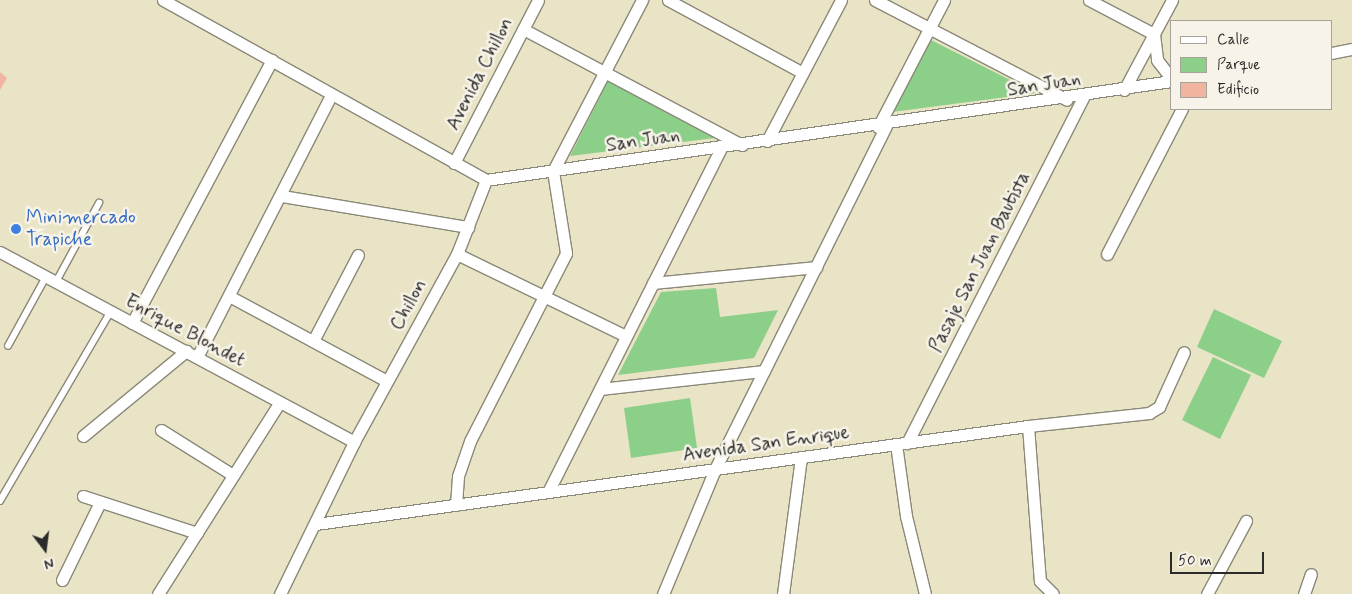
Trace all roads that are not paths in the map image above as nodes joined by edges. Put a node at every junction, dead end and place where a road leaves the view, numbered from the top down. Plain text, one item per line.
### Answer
1 (163, 0) edge
2 (538, 0) edge
3 (642, 0) edge
4 (668, 0) edge
5 (841, 0) edge
6 (875, 0) edge
7 (944, 0) edge
8 (1089, 0) edge
9 (1172, 0) edge
10 (929, 28) junction
11 (523, 29) junction
12 (1154, 34) junction
13 (1352, 49) edge
14 (1332, 53) edge
15 (272, 60) junction
16 (604, 71) junction
17 (803, 73) junction
18 (1170, 79) edge
19 (1170, 80) edge
20 (1124, 90) junction
21 (330, 97) junction
22 (1083, 97) junction
23 (1067, 100) junction
24 (1181, 110) edge
25 (882, 126) junction
26 (767, 141) junction
27 (742, 145) junction
28 (721, 148) junction
29 (454, 163) junction
30 (553, 171) junction
31 (486, 180) junction
32 (282, 196) junction
33 (99, 203) dead end
34 (468, 227) junction
35 (0, 252) edge
36 (457, 254) junction
37 (1107, 254) dead end
38 (358, 255) dead end
39 (816, 266) junction
40 (51, 279) junction
41 (653, 283) junction
42 (229, 296) junction
43 (543, 298) junction
44 (111, 311) junction
45 (132, 323) junction
46 (626, 336) junction
47 (313, 341) junction
48 (8, 346) dead end
49 (186, 351) junction
50 (1184, 352) dead end
51 (197, 358) junction
52 (764, 371) junction
53 (387, 381) junction
54 (600, 389) junction
55 (280, 402) junction
56 (1028, 426) junction
57 (161, 430) dead end
58 (83, 436) dead end
59 (354, 442) junction
60 (902, 443) junction
61 (800, 457) junction
62 (715, 469) junction
63 (234, 475) junction
64 (548, 492) junction
65 (83, 496) dead end
66 (0, 500) edge
67 (100, 502) junction
68 (456, 505) junction
69 (1246, 522) dead end
70 (316, 524) junction
71 (197, 533) junction
72 (1311, 574) dead end
73 (62, 580) dead end
74 (158, 594) edge
75 (280, 594) edge
76 (663, 594) edge
77 (783, 594) edge
78 (925, 594) edge
79 (1053, 594) edge
80 (1207, 594) edge
81 (1304, 594) edge

1 - 15 street
2 - 11 street, Avenida Chillon
3 - 16 street
4 - 17 street
5 - 17 street
6 - 10 street
7 - 10 street
8 - 12 street
9 - 12 street
10 - 23 street
10 - 25 street
11 - 16 street
11 - 29 street, Avenida Chillon
12 - 18 street
12 - 20 street
13 - 14 street
15 - 21 street
15 - 45 street
16 - 27 street
16 - 30 street
17 - 26 street
19 - 20 street, San Juan
20 - 22 street, San Juan
21 - 29 street
21 - 32 street
22 - 23 street, San Juan
22 - 60 street, Pasaje San Juan Bautista
23 - 25 street, San Juan
24 - 37 street
25 - 26 street, San Juan
25 - 39 street
26 - 27 street, San Juan
27 - 28 street, San Juan
28 - 30 street, San Juan
28 - 41 street
29 - 31 street
30 - 31 street, San Juan
30 - 43 street
31 - 34 street, Chillon
32 - 34 street
32 - 42 street
33 - 40 lane
34 - 36 street, Chillon
35 - 40 street, Enrique Blondet
36 - 43 street
36 - 53 street, Chillon
38 - 47 street
39 - 41 street
39 - 52 street
40 - 44 street, Enrique Blondet
40 - 48 lane
41 - 46 street
42 - 47 street
42 - 51 street
43 - 46 street
43 - 68 street
44 - 45 street, Enrique Blondet
44 - 66 lane
45 - 49 street, Enrique Blondet
46 - 54 street
47 - 53 street
49 - 51 street, Enrique Blondet
49 - 58 street
50 - 56 street, Avenida San Enrique
51 - 55 street, Enrique Blondet
52 - 54 street
52 - 62 street
53 - 59 street, Chillon
54 - 64 street
55 - 59 street, Enrique Blondet
55 - 63 street
56 - 60 street, Avenida San Enrique
56 - 79 street
57 - 63 street
59 - 70 street, Chillon
60 - 61 street, Avenida San Enrique
60 - 78 street
61 - 62 street, Avenida San Enrique
61 - 77 street
62 - 64 street, Avenida San Enrique
62 - 76 street
63 - 71 street
64 - 68 street, Avenida San Enrique
65 - 67 street
67 - 71 street
67 - 73 street
68 - 70 street, Avenida San Enrique
69 - 80 street
70 - 75 street, Chillon
71 - 74 street
72 - 81 street

